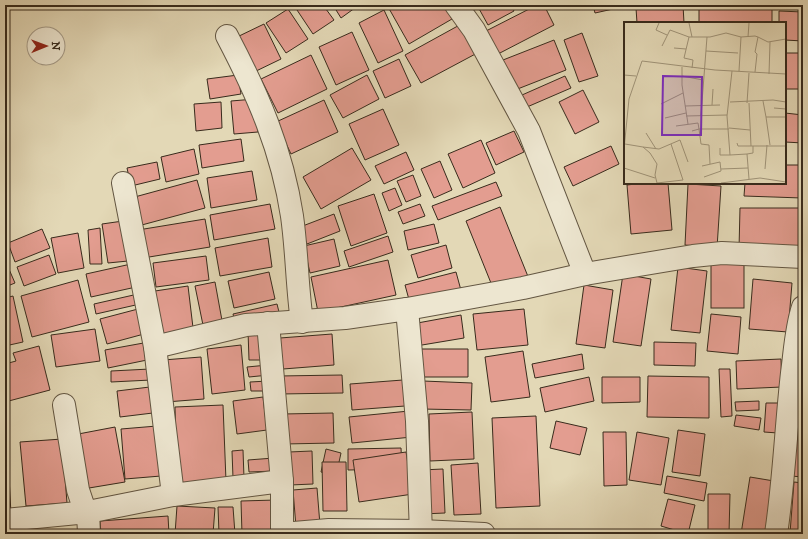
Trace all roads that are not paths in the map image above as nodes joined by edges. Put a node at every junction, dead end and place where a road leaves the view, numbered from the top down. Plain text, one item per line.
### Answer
1 (456, 5) edge
2 (227, 36) dead end
3 (123, 183) dead end
4 (803, 257) edge
5 (585, 274) junction
6 (803, 307) edge
7 (407, 309) junction
8 (302, 322) junction
9 (268, 323) junction
10 (156, 347) junction
11 (64, 405) dead end
12 (282, 482) junction
13 (173, 495) junction
14 (88, 512) junction
15 (5, 520) edge
16 (421, 533) edge
17 (89, 534) edge
18 (282, 534) edge
19 (484, 534) edge
20 (776, 534) edge

1 - 5 street
2 - 8 street
3 - 10 street
4 - 5 street
5 - 7 street
6 - 20 street
7 - 8 street
7 - 16 street
8 - 9 street
9 - 10 street
9 - 12 street
10 - 13 street
11 - 14 street
12 - 13 street
12 - 18 street
13 - 14 street
14 - 15 street
14 - 17 street
16 - 18 street
16 - 19 street

